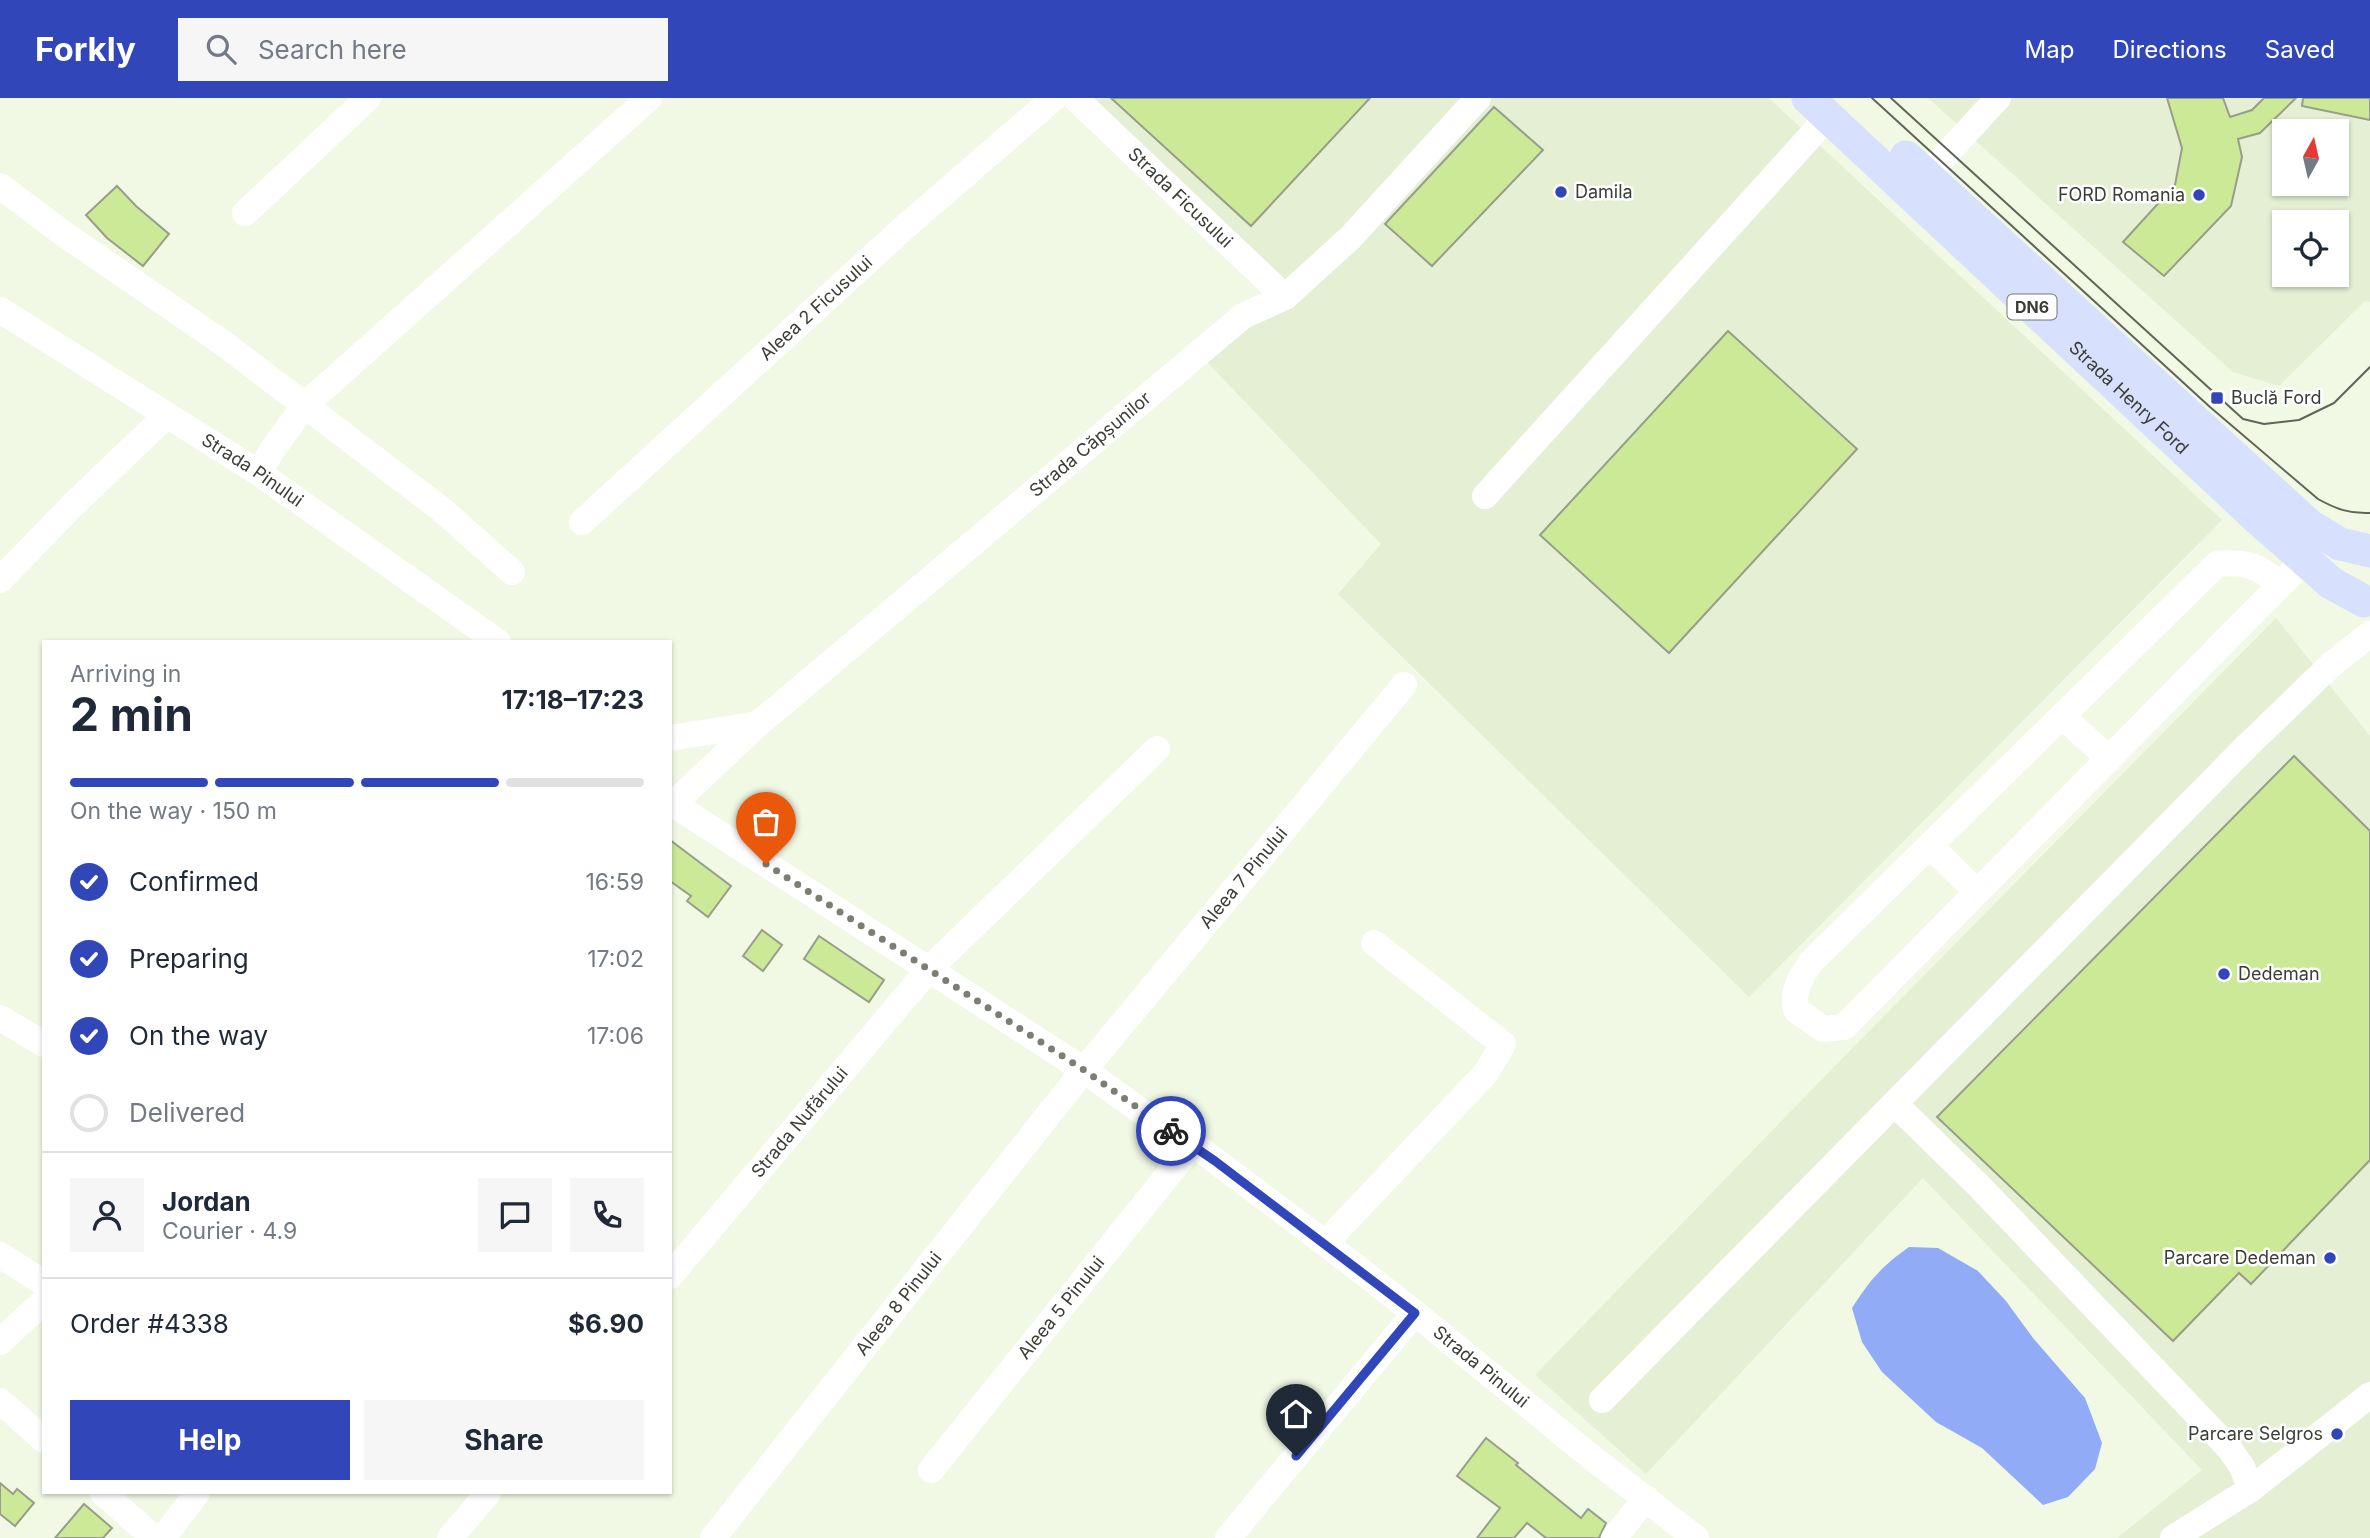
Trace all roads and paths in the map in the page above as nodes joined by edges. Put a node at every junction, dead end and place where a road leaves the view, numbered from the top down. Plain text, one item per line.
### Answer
1 (368, 98) edge
2 (649, 98) edge
3 (1055, 98) edge
4 (1076, 98) edge
5 (1478, 98) edge
6 (1987, 102) edge
7 (1826, 104) edge
8 (1926, 176) junction
9 (0, 186) edge
10 (245, 213) dead end
11 (1285, 297) junction
12 (0, 310) edge
13 (305, 405) junction
14 (167, 415) junction
15 (259, 473) junction
16 (1485, 496) dead end
17 (582, 522) dead end
18 (2370, 551) edge
19 (2305, 560) junction
20 (2370, 566) edge
21 (512, 572) dead end
22 (0, 580) edge
23 (2280, 584) junction
24 (2367, 609) edge
25 (2370, 634) edge
26 (495, 640) edge
27 (1404, 685) dead end
28 (2062, 716) junction
29 (758, 724) junction
30 (672, 738) edge
31 (1157, 749) dead end
32 (2109, 759) junction
33 (672, 803) edge
34 (1930, 846) junction
35 (1977, 892) junction
36 (1374, 943) dead end
37 (929, 969) junction
38 (0, 1018) edge
39 (42, 1043) edge
40 (1084, 1070) junction
41 (1896, 1105) junction
42 (1193, 1144) junction
43 (1325, 1243) junction
44 (0, 1255) edge
45 (672, 1274) edge
46 (42, 1282) edge
47 (42, 1303) edge
48 (1415, 1313) junction
49 (0, 1342) edge
50 (2370, 1395) edge
51 (1602, 1400) dead end
52 (0, 1401) edge
53 (42, 1438) edge
54 (931, 1470) dead end
55 (2252, 1489) junction
56 (104, 1494) edge
57 (196, 1494) edge
58 (487, 1494) edge
59 (1646, 1498) junction
60 (154, 1538) edge
61 (163, 1538) edge
62 (450, 1538) edge
63 (713, 1538) edge
64 (1228, 1538) edge
65 (1614, 1538) edge
66 (1696, 1538) edge
67 (2173, 1538) edge

1 - 10 street
2 - 13 street
3 - 17 street, Aleea 2 Ficusului
4 - 11 street, Strada Ficusului
5 - 11 street, Strada Căpșunilor
6 - 8 street
7 - 8 main road, Strada Henry Ford / DN6
7 - 16 street
7 - 19 main road, Strada Henry Ford / DN6
8 - 18 main road, Strada Henry Ford / DN6
9 - 13 street
11 - 29 street, Strada Căpșunilor
12 - 14 street, Strada Pinului
13 - 15 street
13 - 21 street
14 - 15 street, Strada Pinului
14 - 22 street
15 - 26 street, Strada Pinului
19 - 23 street
19 - 24 main road, Strada Henry Ford / DN6
20 - 24 main road, Strada Henry Ford / DN6
23 - 28 street
23 - 32 street
25 - 41 street
27 - 40 street, Aleea 7 Pinului
28 - 32 street
28 - 34 street
29 - 30 street
29 - 33 street, Strada Căpșunilor
31 - 37 street, Strada Nufărului
32 - 35 street
33 - 37 street, Strada Pinului
34 - 35 street
34 - 35 street
36 - 43 street
37 - 40 street, Strada Pinului
37 - 45 street, Strada Nufărului
38 - 39 street
40 - 42 street, Strada Pinului
40 - 63 street, Aleea 8 Pinului
41 - 51 street
41 - 55 street
42 - 43 street, Strada Pinului
42 - 54 street, Aleea 5 Pinului
43 - 48 street, Strada Pinului
44 - 46 street
47 - 49 street
48 - 59 street, Strada Pinului
48 - 64 street
50 - 55 street
52 - 53 street
55 - 67 street
56 - 60 street
57 - 61 street
58 - 62 street
59 - 65 street
59 - 66 street, Strada Pinului

